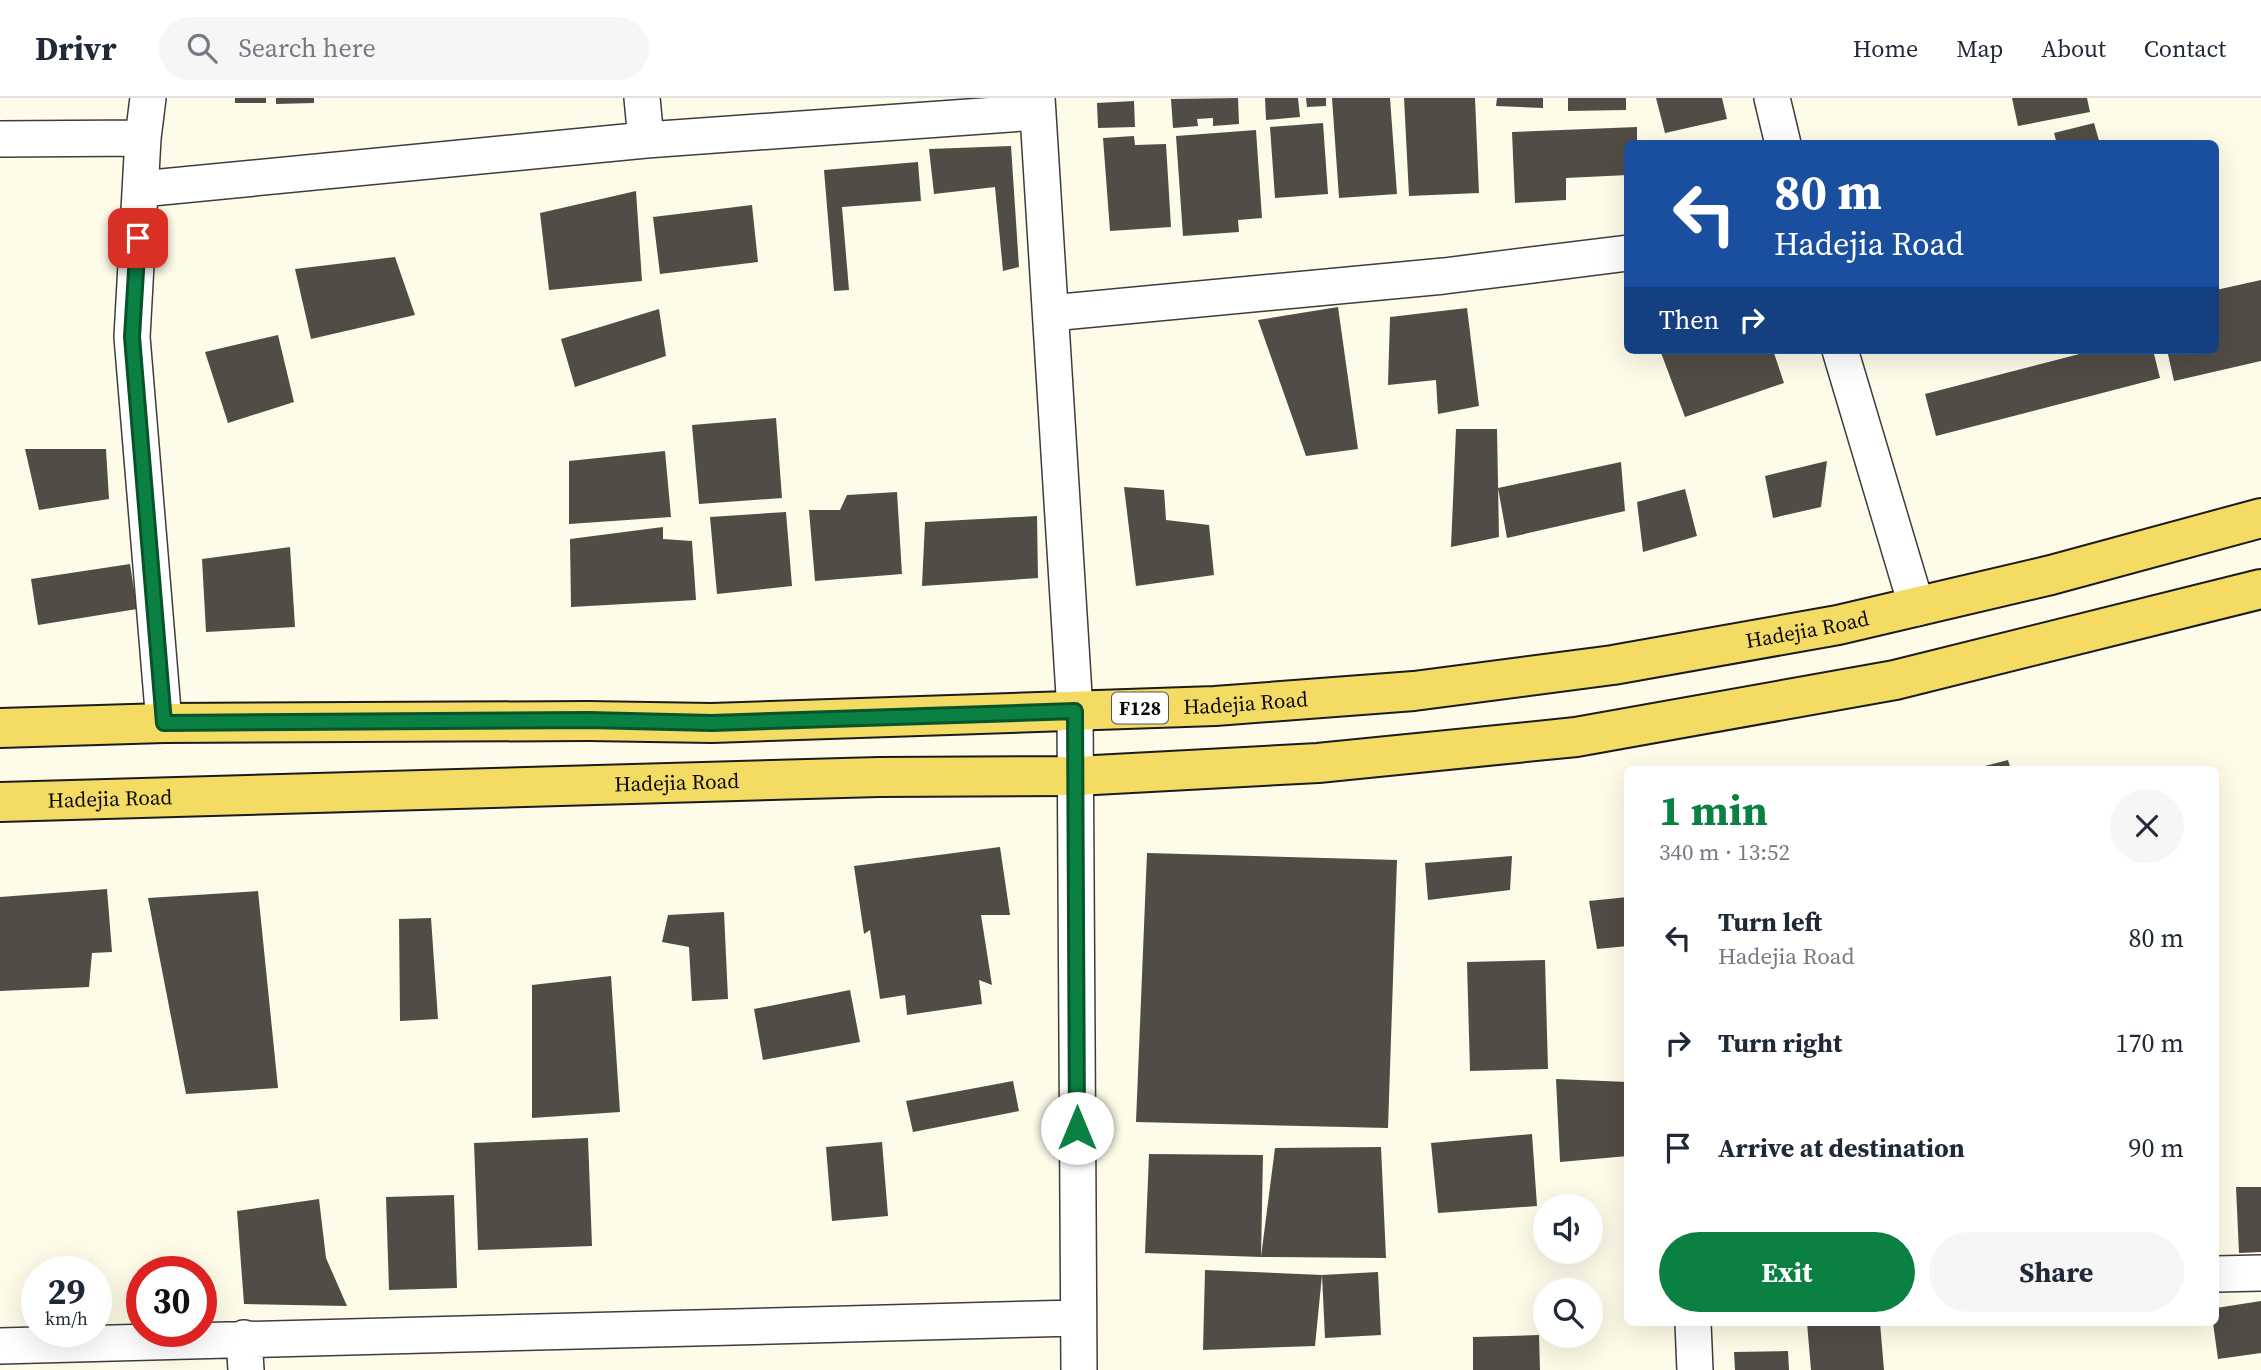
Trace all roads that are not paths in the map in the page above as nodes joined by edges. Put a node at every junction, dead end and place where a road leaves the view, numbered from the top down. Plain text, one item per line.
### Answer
1 (148, 98) edge
2 (642, 98) edge
3 (1772, 98) edge
4 (1037, 105) edge
5 (143, 138) junction
6 (0, 139) edge
7 (646, 140) junction
8 (1782, 140) edge
9 (141, 189) junction
10 (1624, 254) edge
11 (1051, 313) junction
12 (1841, 354) edge
13 (2261, 518) edge
14 (2261, 589) edge
15 (1917, 608) junction
16 (1075, 711) junction
17 (164, 723) junction
18 (0, 728) edge
19 (1076, 776) junction
20 (0, 802) edge
21 (2261, 1273) edge
22 (2219, 1274) edge
23 (1077, 1318) junction
24 (1693, 1326) edge
25 (0, 1346) edge
26 (245, 1354) edge
27 (1079, 1370) edge
28 (1695, 1370) edge

1 - 5 street
2 - 7 street
3 - 8 street
4 - 7 street
4 - 11 street
5 - 6 street
5 - 9 street
7 - 9 street
9 - 17 street
10 - 11 street
11 - 16 street
12 - 15 street
13 - 15 main road, Hadejia Road / F128
14 - 19 main road, Hadejia Road
15 - 16 main road, Hadejia Road / F128
16 - 17 main road, Hadejia Road / F128
16 - 19 street
17 - 18 main road, Hadejia Road / F128
19 - 20 main road, Hadejia Road
19 - 23 street
21 - 22 street
23 - 26 street
23 - 27 street
24 - 28 street
25 - 26 street

